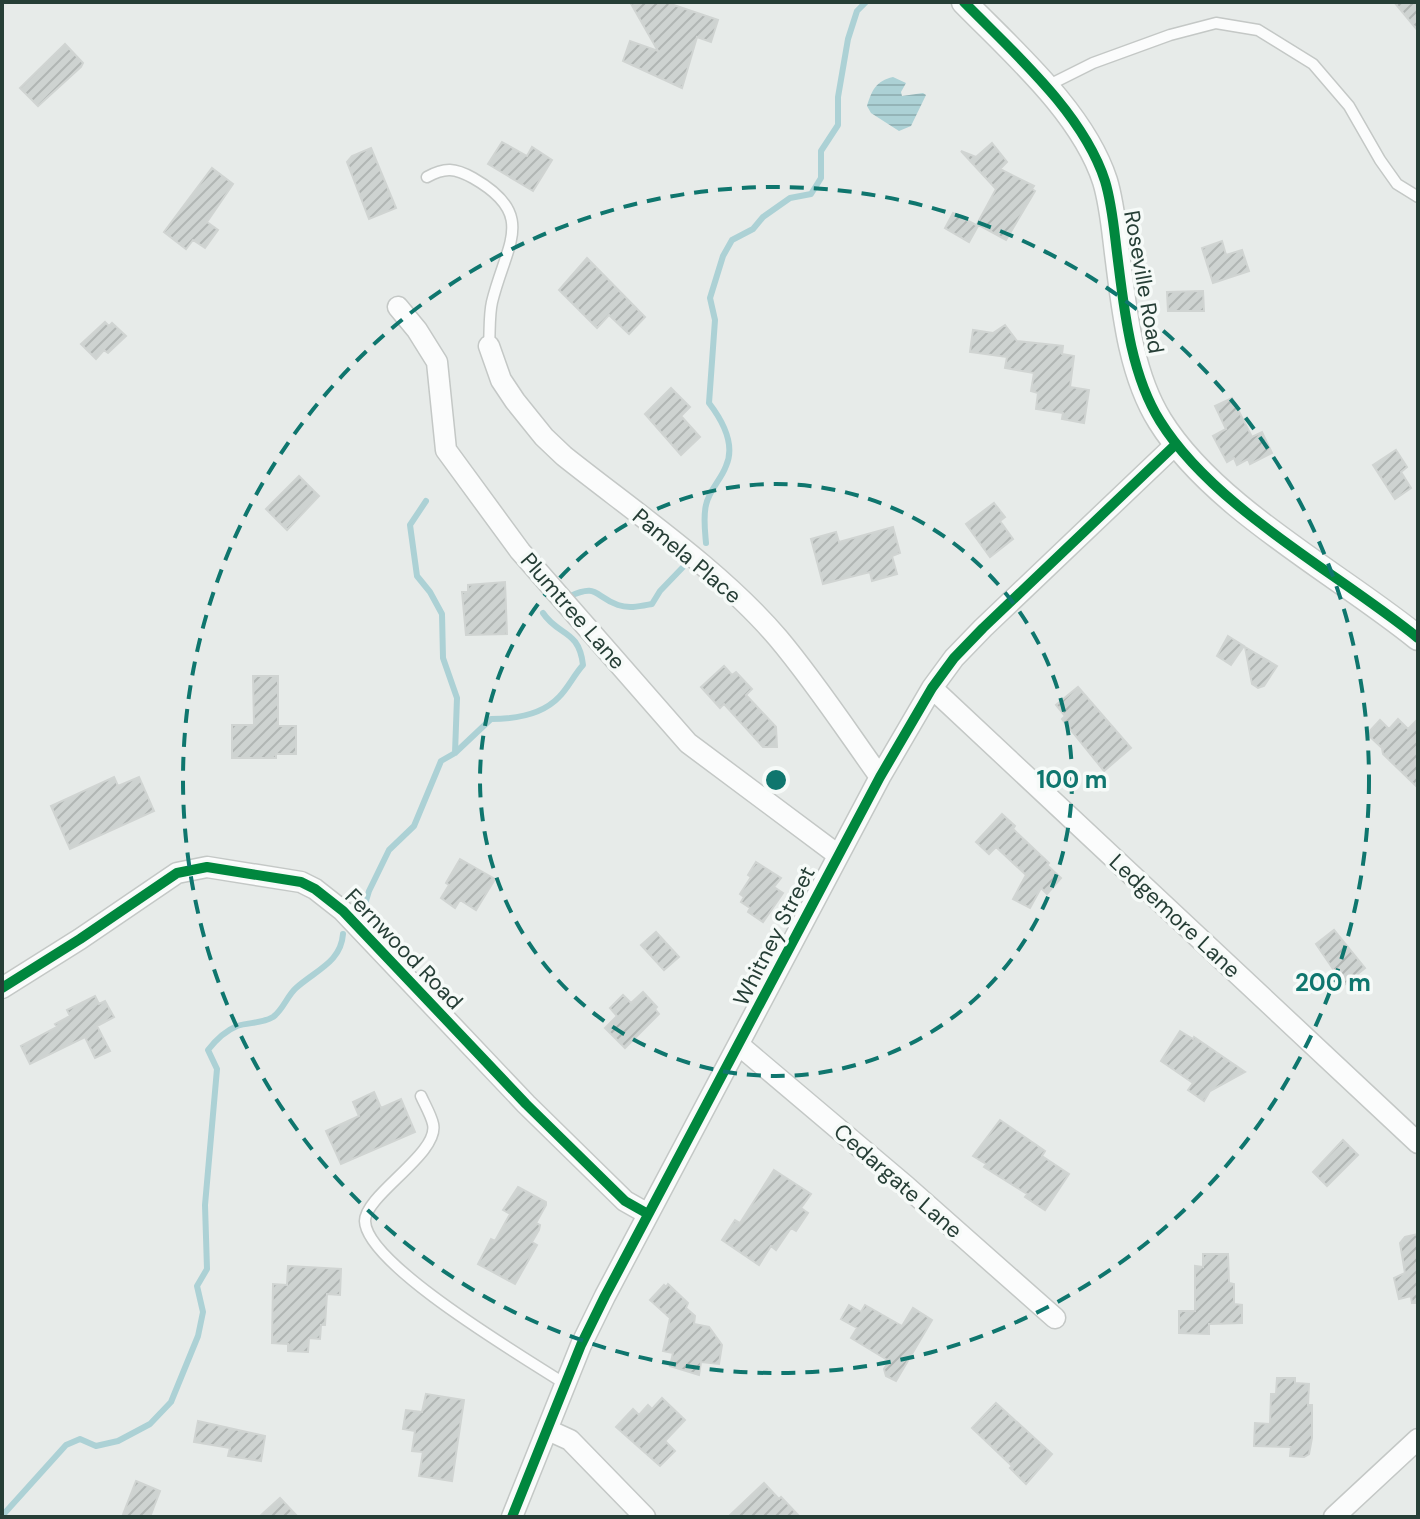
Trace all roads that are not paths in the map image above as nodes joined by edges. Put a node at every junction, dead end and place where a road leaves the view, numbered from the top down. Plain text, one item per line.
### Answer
1 (964, 2) edge
2 (1045, 87) junction
3 (427, 177) dead end
4 (1418, 197) edge
5 (398, 307) dead end
6 (489, 346) joint
7 (1175, 445) junction
8 (1418, 638) edge
9 (932, 688) junction
10 (880, 777) junction
11 (838, 855) junction
12 (2, 988) edge
13 (739, 1045) junction
14 (421, 1096) dead end
15 (1418, 1143) edge
16 (648, 1214) junction
17 (1055, 1318) dead end
18 (565, 1384) junction
19 (548, 1430) junction
20 (1418, 1439) edge
21 (512, 1517) edge
22 (645, 1517) edge
23 (1334, 1517) edge

1 - 2 street, Roseville Road
2 - 4 lane
2 - 7 street, Roseville Road
3 - 6 lane
5 - 11 street, Plumtree Lane
6 - 10 street, Pamela Place
7 - 8 street, Roseville Road
7 - 9 street, Whitney Street
9 - 10 street, Whitney Street
9 - 15 street, Ledgemore Lane
10 - 11 street, Whitney Street
11 - 13 street, Whitney Street
12 - 16 street, Fernwood Road
13 - 16 street, Whitney Street
13 - 17 street, Cedargate Lane
14 - 18 lane
16 - 18 street, Whitney Street
18 - 19 street, Whitney Street
19 - 21 street, Whitney Street
19 - 22 street
20 - 23 street

